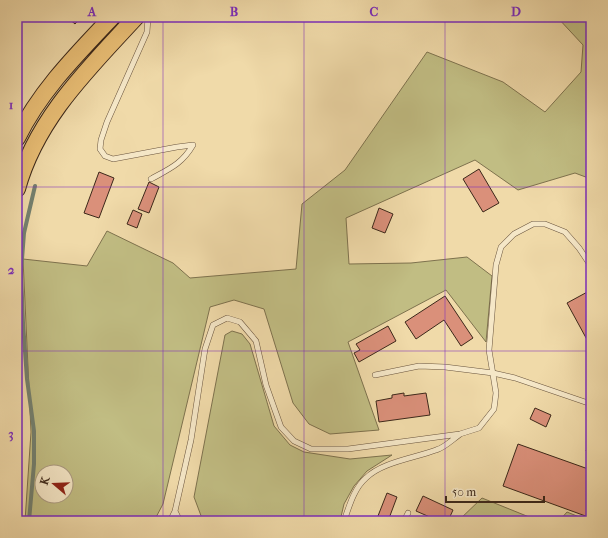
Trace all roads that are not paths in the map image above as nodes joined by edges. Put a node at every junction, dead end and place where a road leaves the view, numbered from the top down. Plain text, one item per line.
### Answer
1 (112, 17) edge
2 (136, 17) edge
3 (148, 17) edge
4 (17, 138) edge
5 (151, 179) dead end
6 (17, 186) edge
7 (591, 266) edge
8 (493, 373) junction
9 (375, 375) dead end
10 (591, 404) edge
11 (460, 434) junction
12 (175, 511) junction
13 (408, 513) dead end
14 (170, 521) edge
15 (180, 521) edge
16 (344, 521) edge
17 (404, 521) edge

1 - 4 main road
2 - 6 main road
3 - 5 lane
7 - 8 lane
8 - 9 lane
8 - 10 lane
8 - 11 lane
11 - 12 lane
11 - 16 lane
12 - 14 lane
12 - 15 lane
13 - 17 lane

